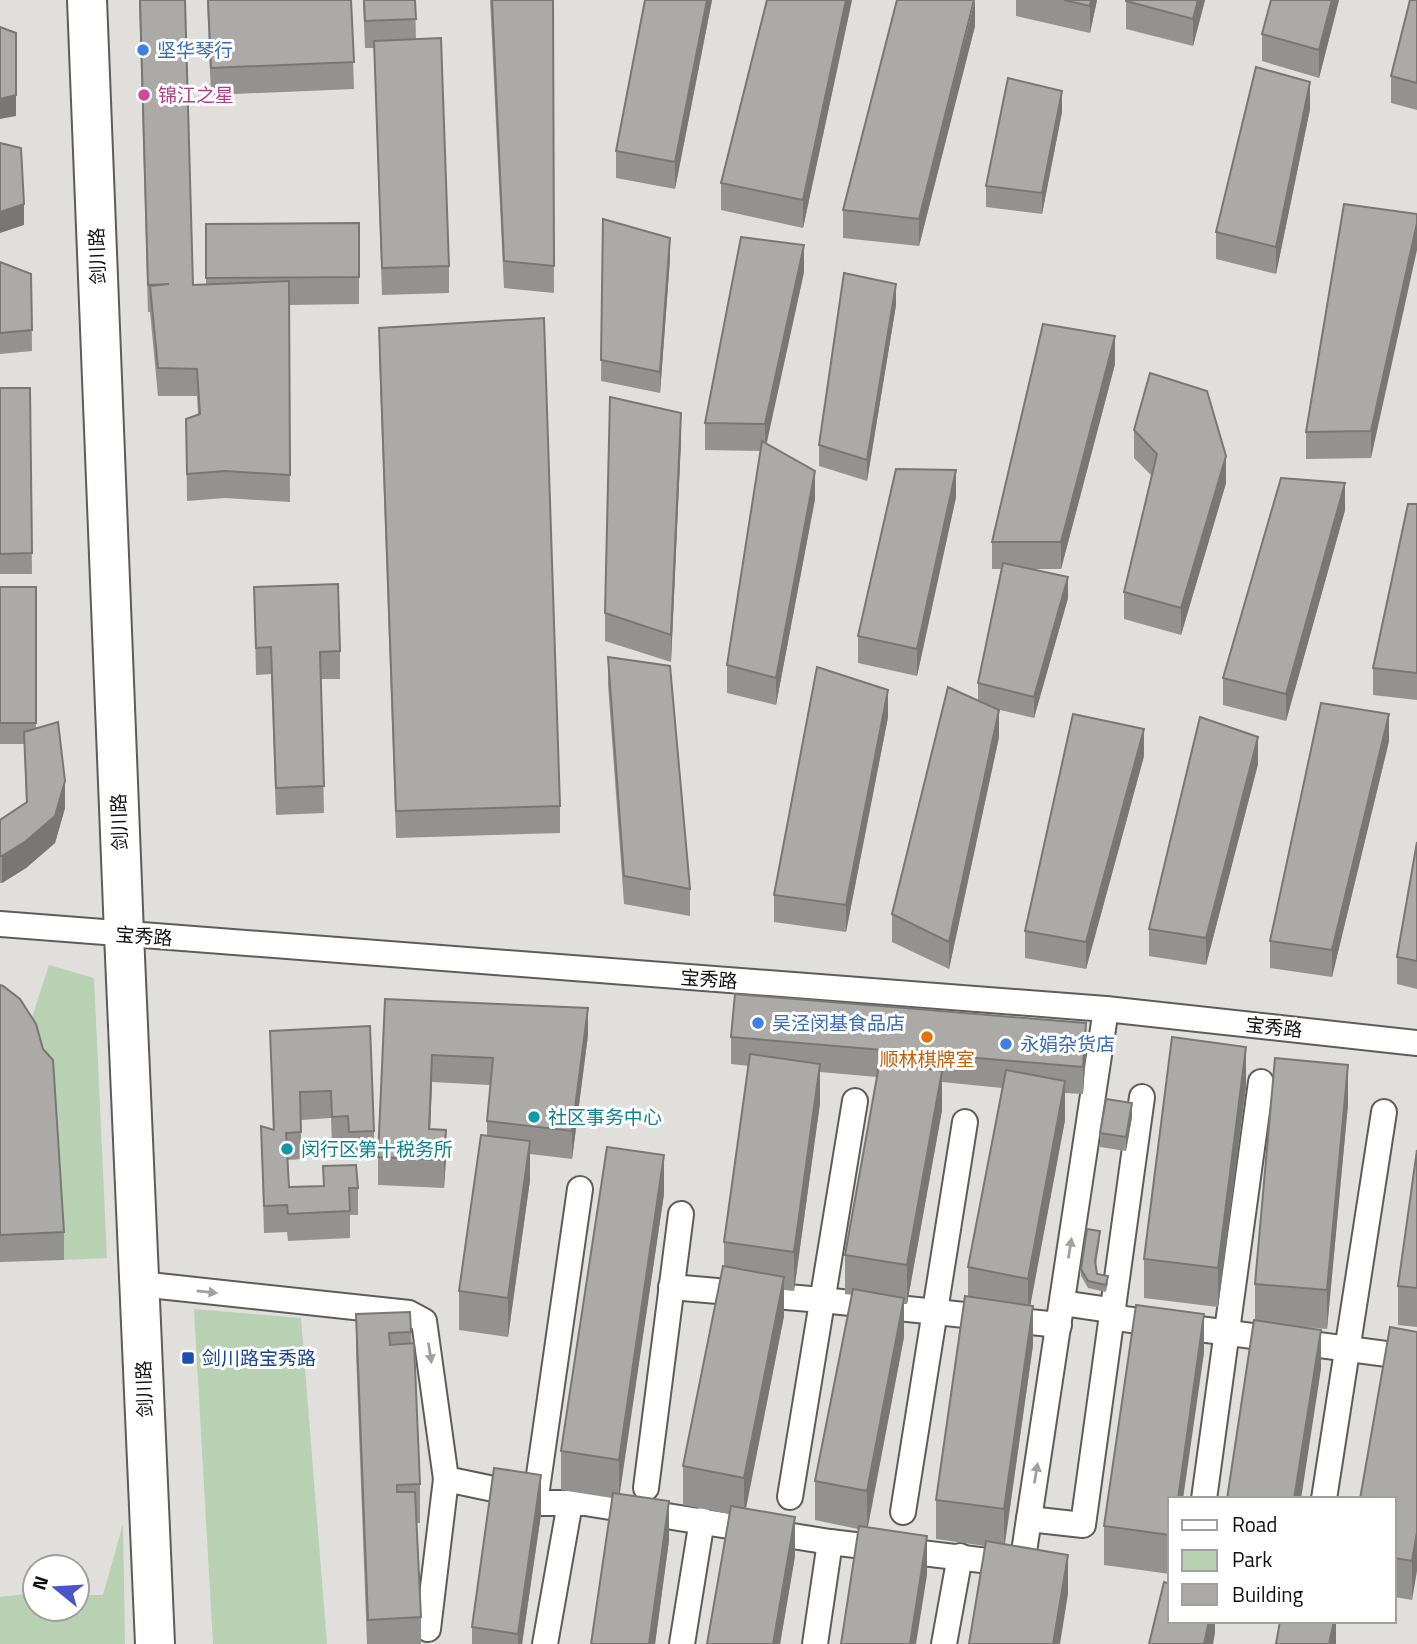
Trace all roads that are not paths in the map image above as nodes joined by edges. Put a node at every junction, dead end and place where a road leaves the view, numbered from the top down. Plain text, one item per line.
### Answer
1 (87, 0) edge
2 (0, 924) edge
3 (124, 934) junction
4 (1106, 1009) junction
5 (1417, 1043) edge
6 (1261, 1082) dead end
7 (1142, 1097) dead end
8 (855, 1101) dead end
9 (1384, 1112) dead end
10 (965, 1122) dead end
11 (580, 1189) dead end
12 (681, 1214) dead end
13 (139, 1284) junction
14 (671, 1287) junction
15 (822, 1300) junction
16 (936, 1311) junction
17 (1060, 1314) junction
18 (1112, 1314) junction
19 (1226, 1332) junction
20 (1347, 1349) junction
21 (1417, 1358) edge
22 (446, 1479) junction
23 (646, 1488) dead end
24 (790, 1497) dead end
25 (1204, 1497) edge
26 (1324, 1497) edge
27 (535, 1503) junction
28 (570, 1503) junction
29 (903, 1512) dead end
30 (1029, 1519) junction
31 (702, 1520) junction
32 (830, 1542) junction
33 (960, 1556) junction
34 (428, 1629) dead end
35 (155, 1644) edge
36 (545, 1644) edge
37 (682, 1644) edge
38 (815, 1644) edge
39 (944, 1644) edge

1 - 3 main road, 剑川路
2 - 3 street, 宝秀路
3 - 4 street, 宝秀路
3 - 13 main road, 剑川路
4 - 5 street, 宝秀路
17 -> 4 street
6 - 19 street
7 - 18 street
8 - 15 street
9 - 20 street
10 - 16 street
11 - 27 street
12 - 14 street
13 -> 22 street
13 - 35 main road, 剑川路
14 - 15 street
14 - 23 street
15 - 16 street
15 - 24 street
16 - 17 street
16 - 29 street
17 - 18 street
30 -> 17 street
18 - 19 street
18 - 30 street
19 - 20 street
19 - 25 street
20 - 21 street
20 - 26 street
22 - 27 street
22 - 34 street
27 - 28 street
28 - 31 street
28 - 36 street
30 - 33 street
31 - 32 street
31 - 37 street
32 - 33 street
32 - 38 street
33 - 39 street

